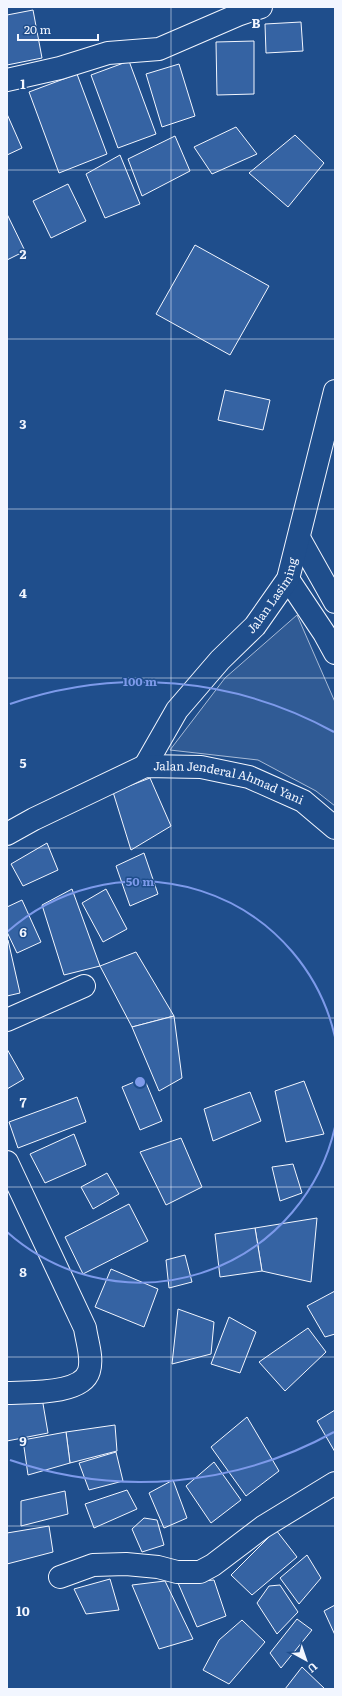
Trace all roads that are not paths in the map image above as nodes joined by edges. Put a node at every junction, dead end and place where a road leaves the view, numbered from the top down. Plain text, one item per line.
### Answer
1 (261, 7) edge
2 (7, 80) edge
3 (335, 391) edge
4 (299, 538) junction
5 (288, 579) junction
6 (335, 602) edge
7 (335, 654) edge
8 (145, 766) junction
9 (335, 828) edge
10 (7, 834) edge
11 (84, 986) dead end
12 (7, 1020) edge
13 (7, 1162) edge
14 (7, 1393) edge
15 (335, 1483) edge
16 (60, 1577) dead end

1 - 2 main road
3 - 4 main road, Jalan Lasiming
4 - 5 main road, Jalan Lasiming
4 - 6 main road
5 - 7 main road
5 - 8 main road, Jalan Lasiming
8 - 9 main road, Jalan Jenderal Ahmad Yani
8 - 10 main road, Jalan Jenderal Ahmad Yani
11 - 12 main road
13 - 14 main road
15 - 16 main road

